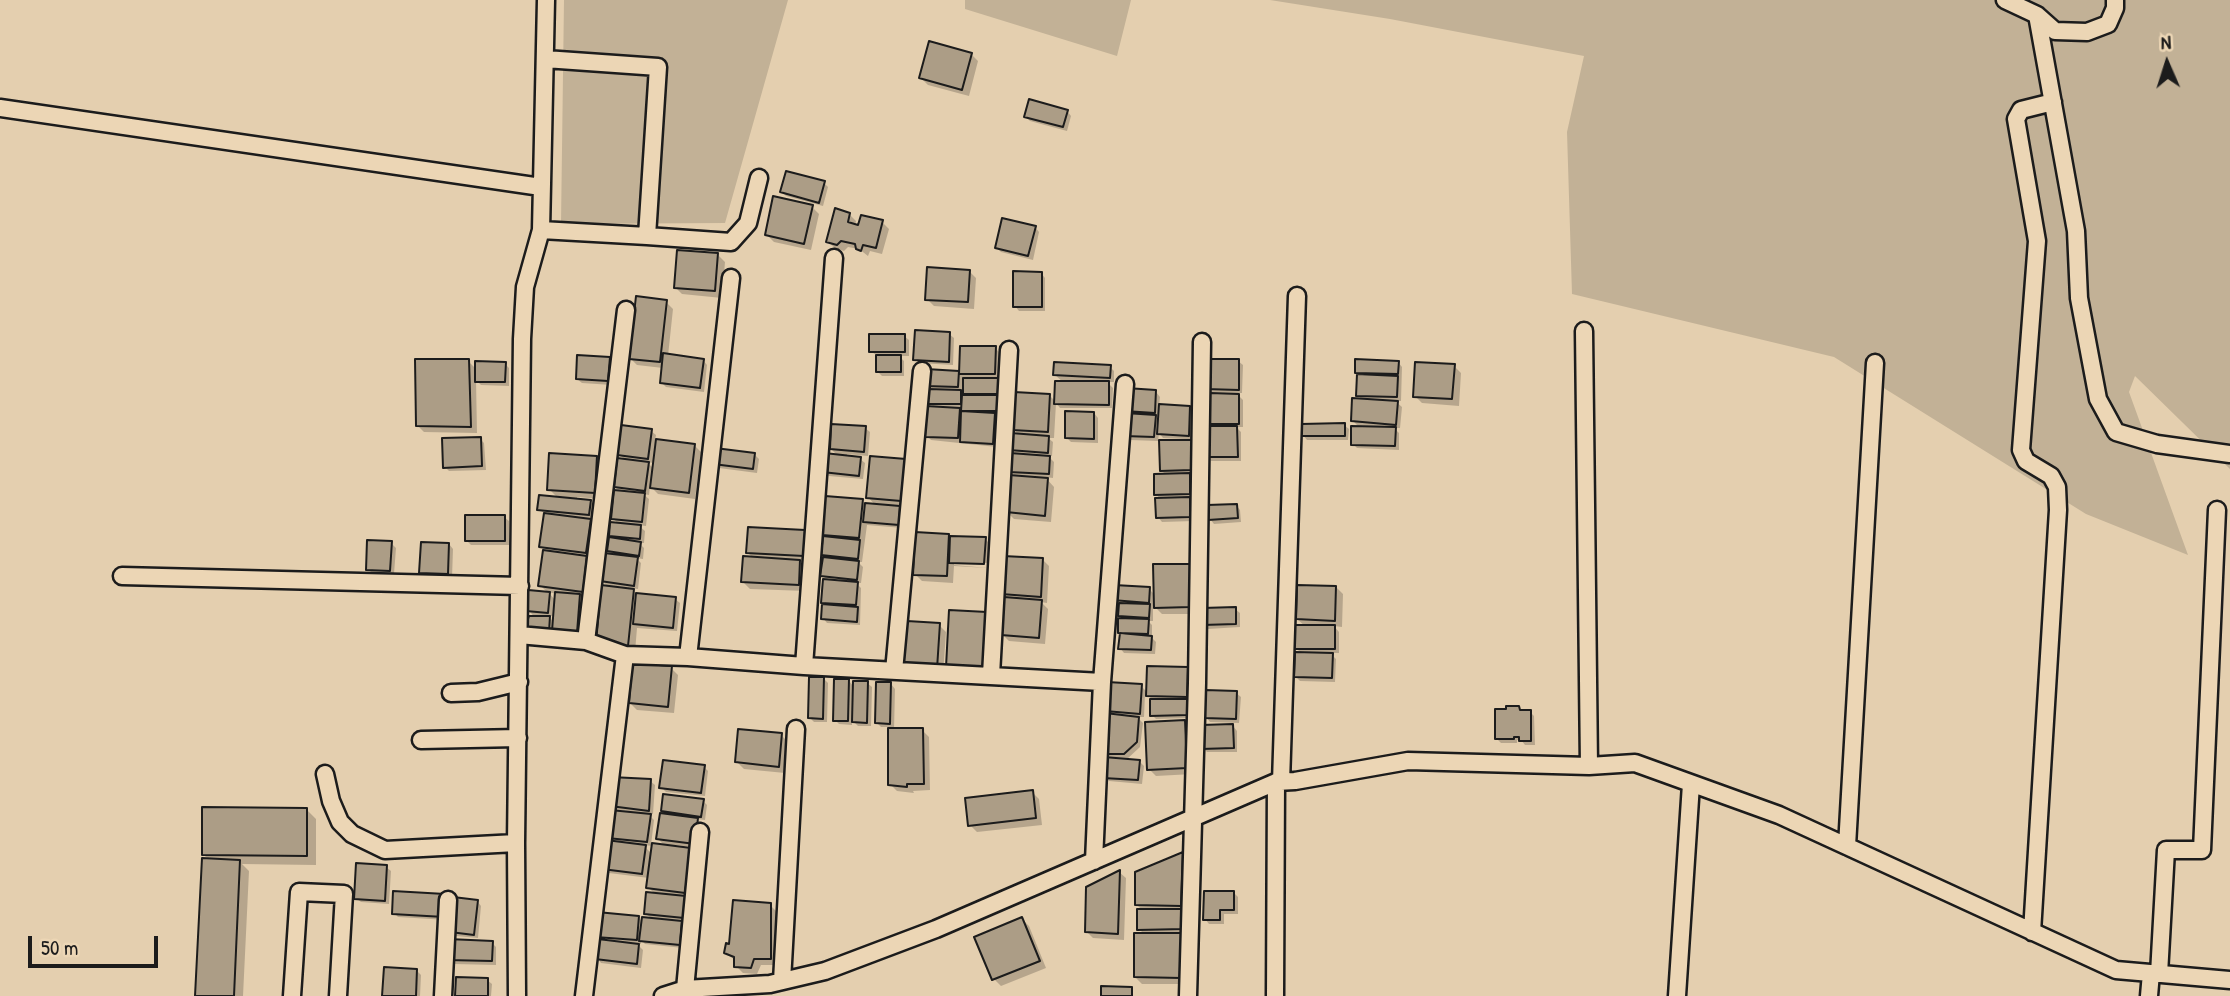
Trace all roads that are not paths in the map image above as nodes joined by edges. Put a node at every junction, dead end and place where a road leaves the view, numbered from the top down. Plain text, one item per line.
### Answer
1 (546, 0) edge
2 (2005, 0) edge
3 (2115, 0) edge
4 (2037, 15) junction
5 (545, 58) junction
6 (2053, 102) junction
7 (0, 108) edge
8 (759, 178) dead end
9 (541, 187) junction
10 (541, 230) junction
11 (647, 236) junction
12 (834, 258) dead end
13 (732, 278) dead end
14 (1297, 296) dead end
15 (626, 310) dead end
16 (1584, 331) dead end
17 (1202, 342) dead end
18 (1009, 350) dead end
19 (1875, 363) dead end
20 (922, 371) dead end
21 (1125, 384) dead end
22 (2230, 454) edge
23 (2217, 510) dead end
24 (122, 576) dead end
25 (520, 586) junction
26 (519, 635) junction
27 (586, 641) junction
28 (625, 655) junction
29 (688, 657) junction
30 (804, 666) junction
31 (894, 671) junction
32 (990, 675) junction
33 (519, 682) junction
34 (1102, 682) junction
35 (451, 693) dead end
36 (796, 729) dead end
37 (518, 738) junction
38 (421, 740) dead end
39 (1589, 766) junction
40 (325, 774) dead end
41 (1278, 782) junction
42 (1691, 783) junction
43 (1193, 818) junction
44 (700, 832) dead end
45 (516, 843) junction
46 (1847, 846) junction
47 (1094, 861) junction
48 (448, 900) dead end
49 (2032, 932) junction
50 (2155, 974) junction
51 (2230, 979) edge
52 (782, 981) junction
53 (685, 989) junction
54 (292, 996) edge
55 (338, 996) edge
56 (443, 996) edge
57 (517, 996) edge
58 (583, 996) edge
59 (663, 996) edge
60 (1188, 996) edge
61 (1275, 996) edge
62 (1677, 996) edge
63 (2149, 996) edge

1 - 5 street
2 - 4 street
3 - 4 street
4 - 6 street
5 - 9 street
5 - 11 street
6 - 22 street
6 - 49 street
7 - 9 street
8 - 11 street
9 - 10 street
10 - 11 street
10 - 25 street
12 - 30 street
13 - 29 street
14 - 41 street
15 - 27 street
16 - 39 street
17 - 43 street
18 - 32 street
19 - 46 street
20 - 31 street
21 - 34 street
23 - 50 street
24 - 25 street
25 - 26 street
26 - 27 street
26 - 33 street
27 - 28 street
28 - 29 street
28 - 58 street
29 - 30 street
30 - 31 street
31 - 32 street
32 - 34 street
33 - 35 street
33 - 37 street
34 - 47 street
36 - 52 street
37 - 38 street
37 - 45 street
39 - 41 street
39 - 42 street
40 - 45 street
41 - 43 street
41 - 61 street
42 - 46 street
42 - 62 street
43 - 47 street
43 - 60 street
44 - 53 street
45 - 57 street
46 - 49 street
47 - 52 street
48 - 56 street
49 - 50 street
50 - 51 street
50 - 63 street
52 - 53 street
53 - 59 street
54 - 55 street

